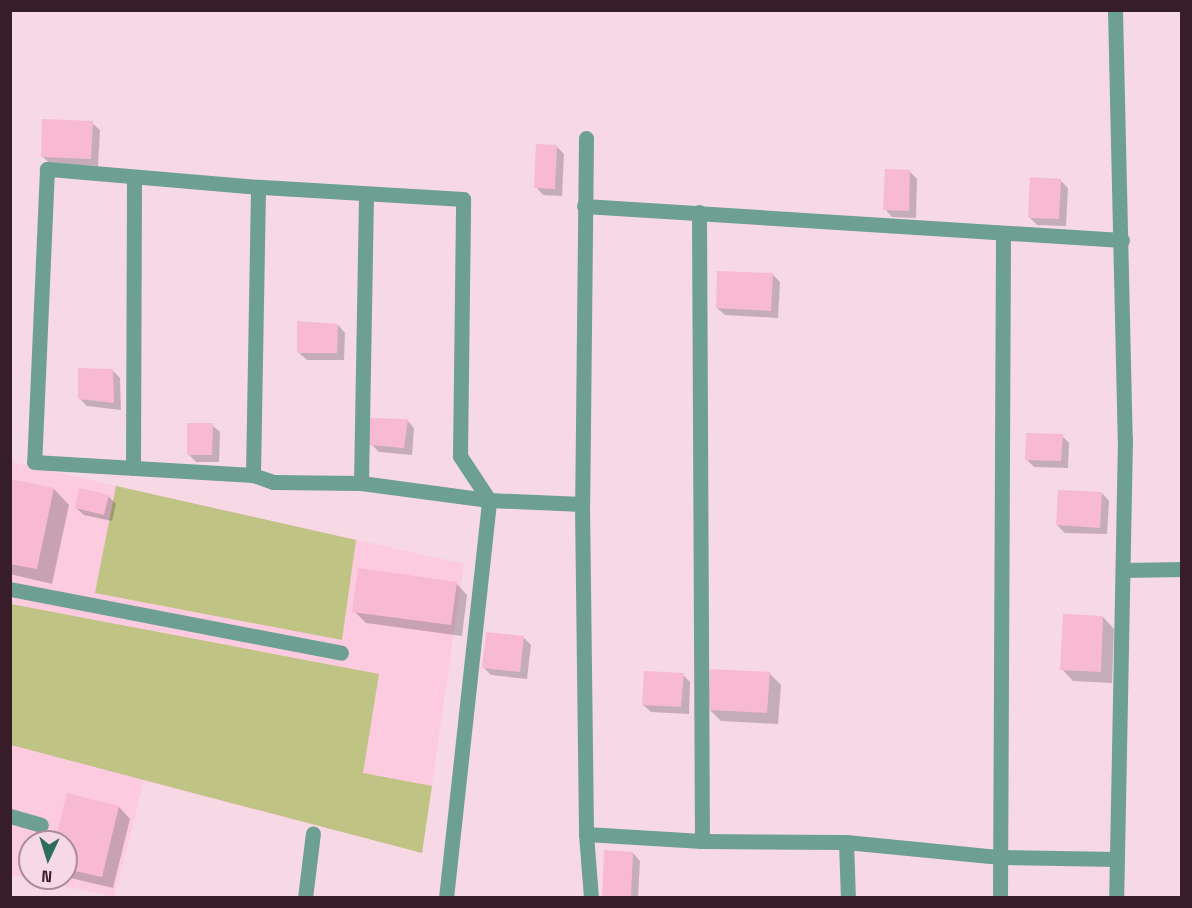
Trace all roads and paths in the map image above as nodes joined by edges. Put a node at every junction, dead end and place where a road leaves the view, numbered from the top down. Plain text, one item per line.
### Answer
1 (1115, 10) edge
2 (586, 138) dead end
3 (134, 177) junction
4 (258, 187) junction
5 (366, 195) junction
6 (584, 206) junction
7 (699, 212) junction
8 (1003, 233) junction
9 (1122, 240) junction
10 (134, 468) junction
11 (253, 475) junction
12 (361, 483) junction
13 (489, 500) junction
14 (582, 504) junction
15 (1182, 569) edge
16 (1124, 570) junction
17 (10, 589) edge
18 (341, 654) dead end
19 (10, 816) edge
20 (41, 825) dead end
21 (313, 833) dead end
22 (586, 834) junction
23 (702, 841) junction
24 (846, 842) junction
25 (1000, 857) junction
26 (1116, 859) junction
27 (305, 897) edge
28 (446, 897) edge
29 (591, 897) edge
30 (848, 897) edge
31 (1000, 897) edge
32 (1116, 897) edge

1 - 9 street
2 - 6 street
3 - 4 street
3 - 10 street
3 - 10 street
4 - 5 street
4 - 11 street
5 - 12 street
5 - 13 street
6 - 7 street
6 - 14 street
7 - 8 street
7 - 23 street
8 - 9 street
8 - 25 street
9 - 16 street
10 - 11 street
11 - 12 street
12 - 13 street
13 - 14 street
13 - 28 street
14 - 22 street
15 - 16 street
16 - 26 street
17 - 18 street
19 - 20 street
21 - 27 street
22 - 23 street
22 - 29 street
23 - 24 street
24 - 25 street
24 - 30 street
25 - 26 street
25 - 31 street
26 - 32 street

